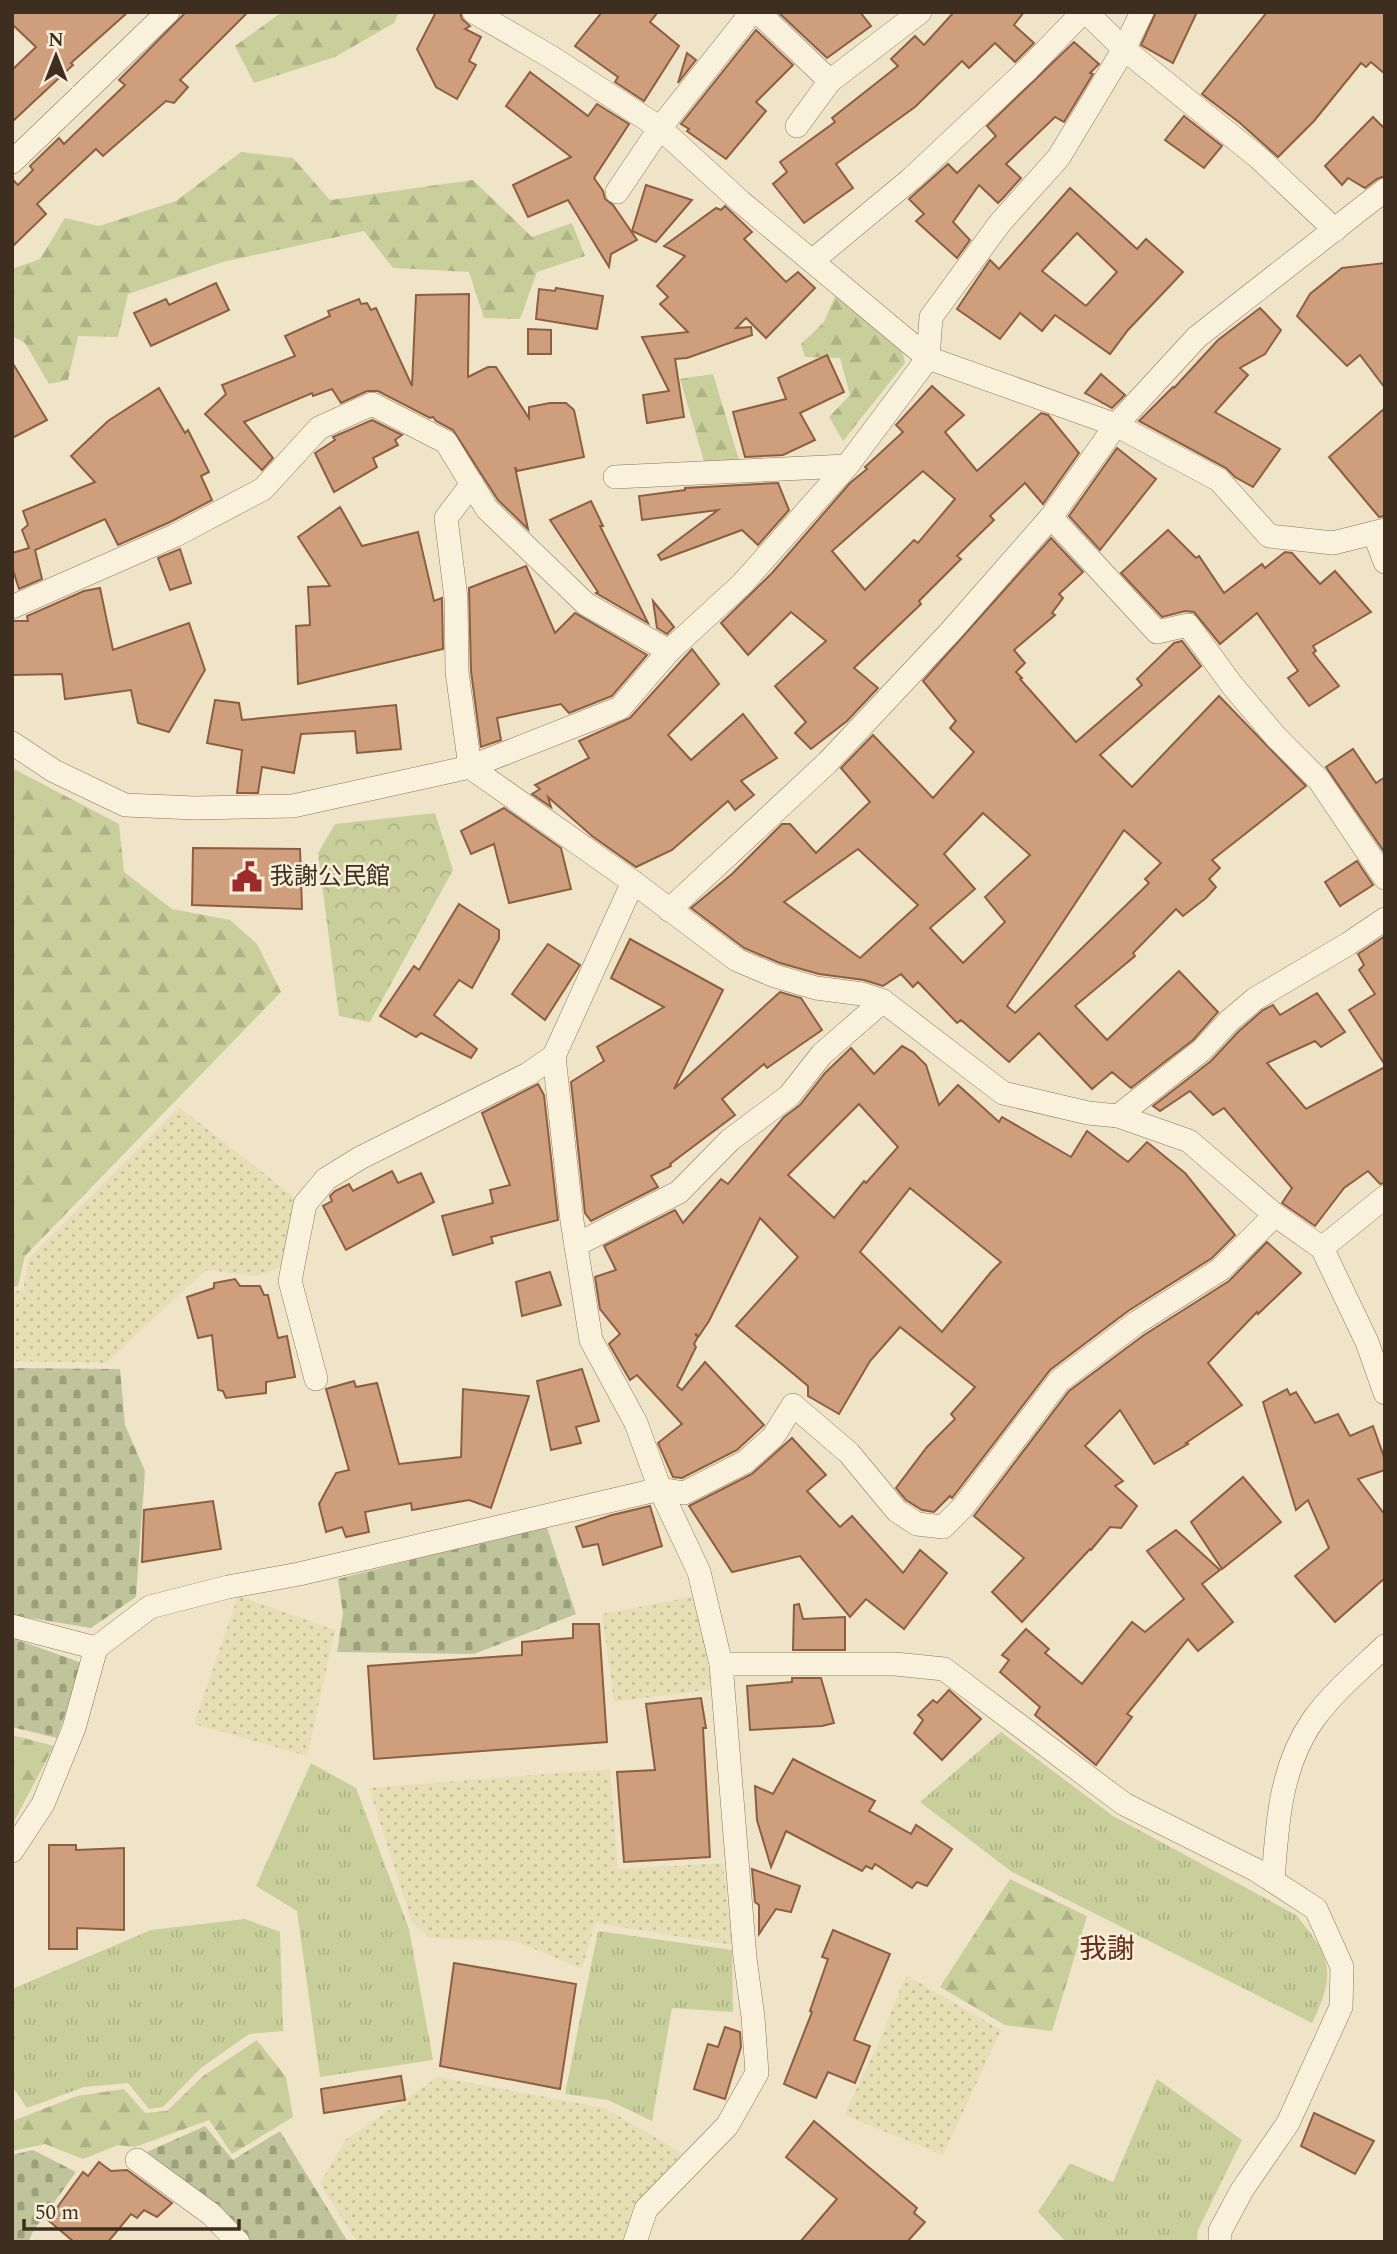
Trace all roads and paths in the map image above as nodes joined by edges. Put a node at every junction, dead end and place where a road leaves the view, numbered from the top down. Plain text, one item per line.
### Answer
1 (168, 12) edge
2 (474, 12) edge
3 (752, 12) edge
4 (758, 12) edge
5 (920, 12) edge
6 (1084, 12) edge
7 (1142, 12) edge
8 (1124, 50) junction
9 (830, 81) junction
10 (797, 126) dead end
11 (660, 128) junction
12 (12, 162) edge
13 (1385, 190) edge
14 (617, 192) dead end
15 (1335, 230) junction
16 (812, 261) junction
17 (928, 358) junction
18 (1116, 425) junction
19 (847, 466) junction
20 (615, 477) dead end
21 (472, 484) junction
22 (1051, 517) junction
23 (1379, 532) edge
24 (1385, 562) edge
25 (12, 607) edge
26 (669, 651) junction
27 (12, 743) edge
28 (470, 767) junction
29 (1385, 878) edge
30 (633, 882) junction
31 (669, 910) junction
32 (1385, 919) edge
33 (883, 1001) junction
34 (554, 1056) junction
35 (1118, 1116) junction
36 (1385, 1197) edge
37 (1275, 1215) junction
38 (576, 1245) junction
39 (1322, 1248) junction
40 (316, 1379) dead end
41 (1385, 1393) edge
42 (660, 1489) junction
43 (12, 1626) edge
44 (1385, 1646) edge
45 (96, 1648) junction
46 (721, 1664) junction
47 (12, 1851) edge
48 (1273, 1881) junction
49 (137, 2160) dead end
50 (238, 2242) edge
51 (635, 2242) edge
52 (1220, 2242) edge

1 - 12 street
2 - 11 street
3 - 11 street
4 - 9 street
5 - 9 street
6 - 8 street
6 - 16 street
7 - 8 street
8 - 15 street
8 - 17 street
9 - 10 street
11 - 14 street
11 - 16 street
13 - 15 street
15 - 18 street
16 - 17 street
17 - 18 street
17 - 19 street
18 - 22 street
18 - 23 street
19 - 20 street
19 - 26 street
21 - 25 street
21 - 26 street
21 - 28 street
22 - 29 street
22 - 31 street
23 - 24 street
26 - 28 street
27 - 28 street
28 - 30 street
30 - 31 street
30 - 34 street
31 - 33 street
32 - 35 street
33 - 35 street
33 - 38 street
34 - 38 street
34 - 40 street
35 - 37 street
36 - 39 street
37 - 39 street
37 - 42 street
38 - 42 street
39 - 41 street
42 - 45 street
42 - 46 street
43 - 45 street
44 - 48 street
45 - 47 street
46 - 48 street
46 - 51 street
48 - 52 street
49 - 50 street

